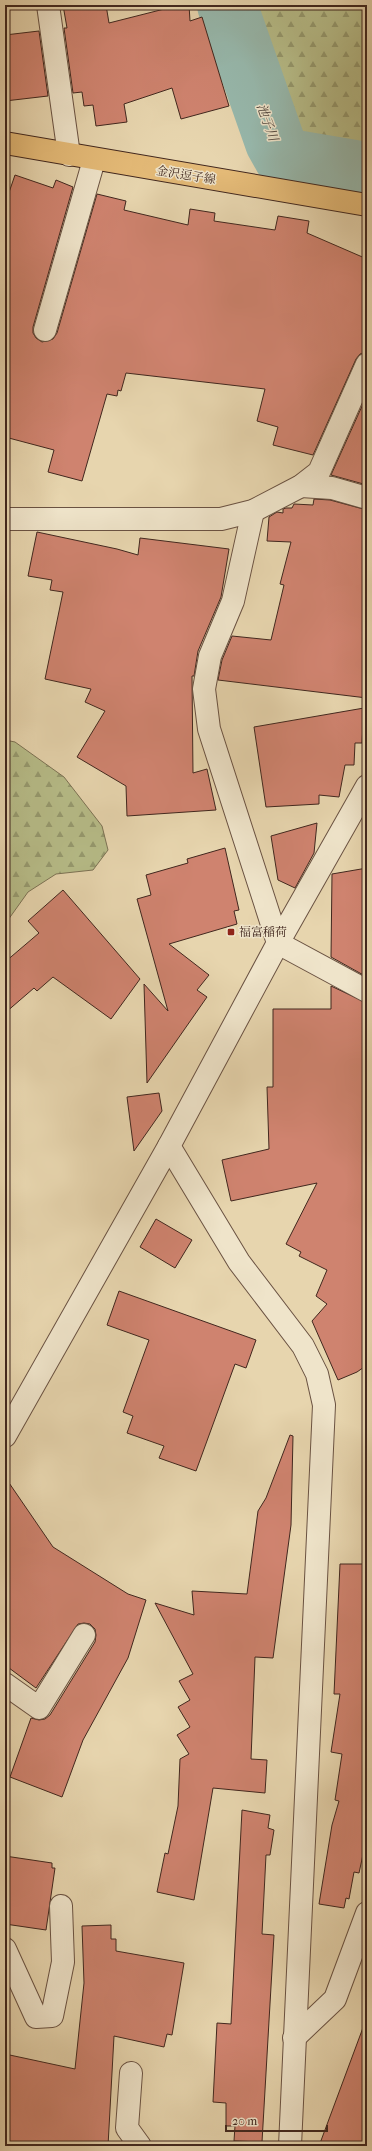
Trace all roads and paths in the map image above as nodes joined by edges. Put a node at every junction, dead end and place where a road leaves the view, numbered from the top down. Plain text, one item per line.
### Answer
1 (48, 5) edge
2 (5, 143) edge
3 (69, 155) junction
4 (94, 160) junction
5 (367, 205) edge
6 (45, 330) dead end
7 (367, 364) edge
8 (301, 486) junction
9 (367, 498) edge
10 (253, 511) junction
11 (5, 519) edge
12 (367, 786) edge
13 (278, 943) junction
14 (367, 991) edge
15 (169, 1146) junction
16 (5, 1436) edge
17 (84, 1635) dead end
18 (5, 1684) edge
19 (61, 1906) dead end
20 (367, 1913) edge
21 (5, 1949) edge
22 (294, 2038) junction
23 (131, 2073) dead end
24 (140, 2146) edge
25 (290, 2146) edge

1 - 3 street
2 - 3 main road, 金沢逗子線
3 - 4 main road, 金沢逗子線
4 - 5 main road, 金沢逗子線
4 - 6 street
7 - 8 street
8 - 9 street
8 - 10 street
10 - 11 street
10 - 13 street
12 - 13 street
13 - 14 street
13 - 15 street
15 - 16 street
15 - 22 street
17 - 18 street
19 - 21 street
20 - 22 street
22 - 25 street
23 - 24 street

